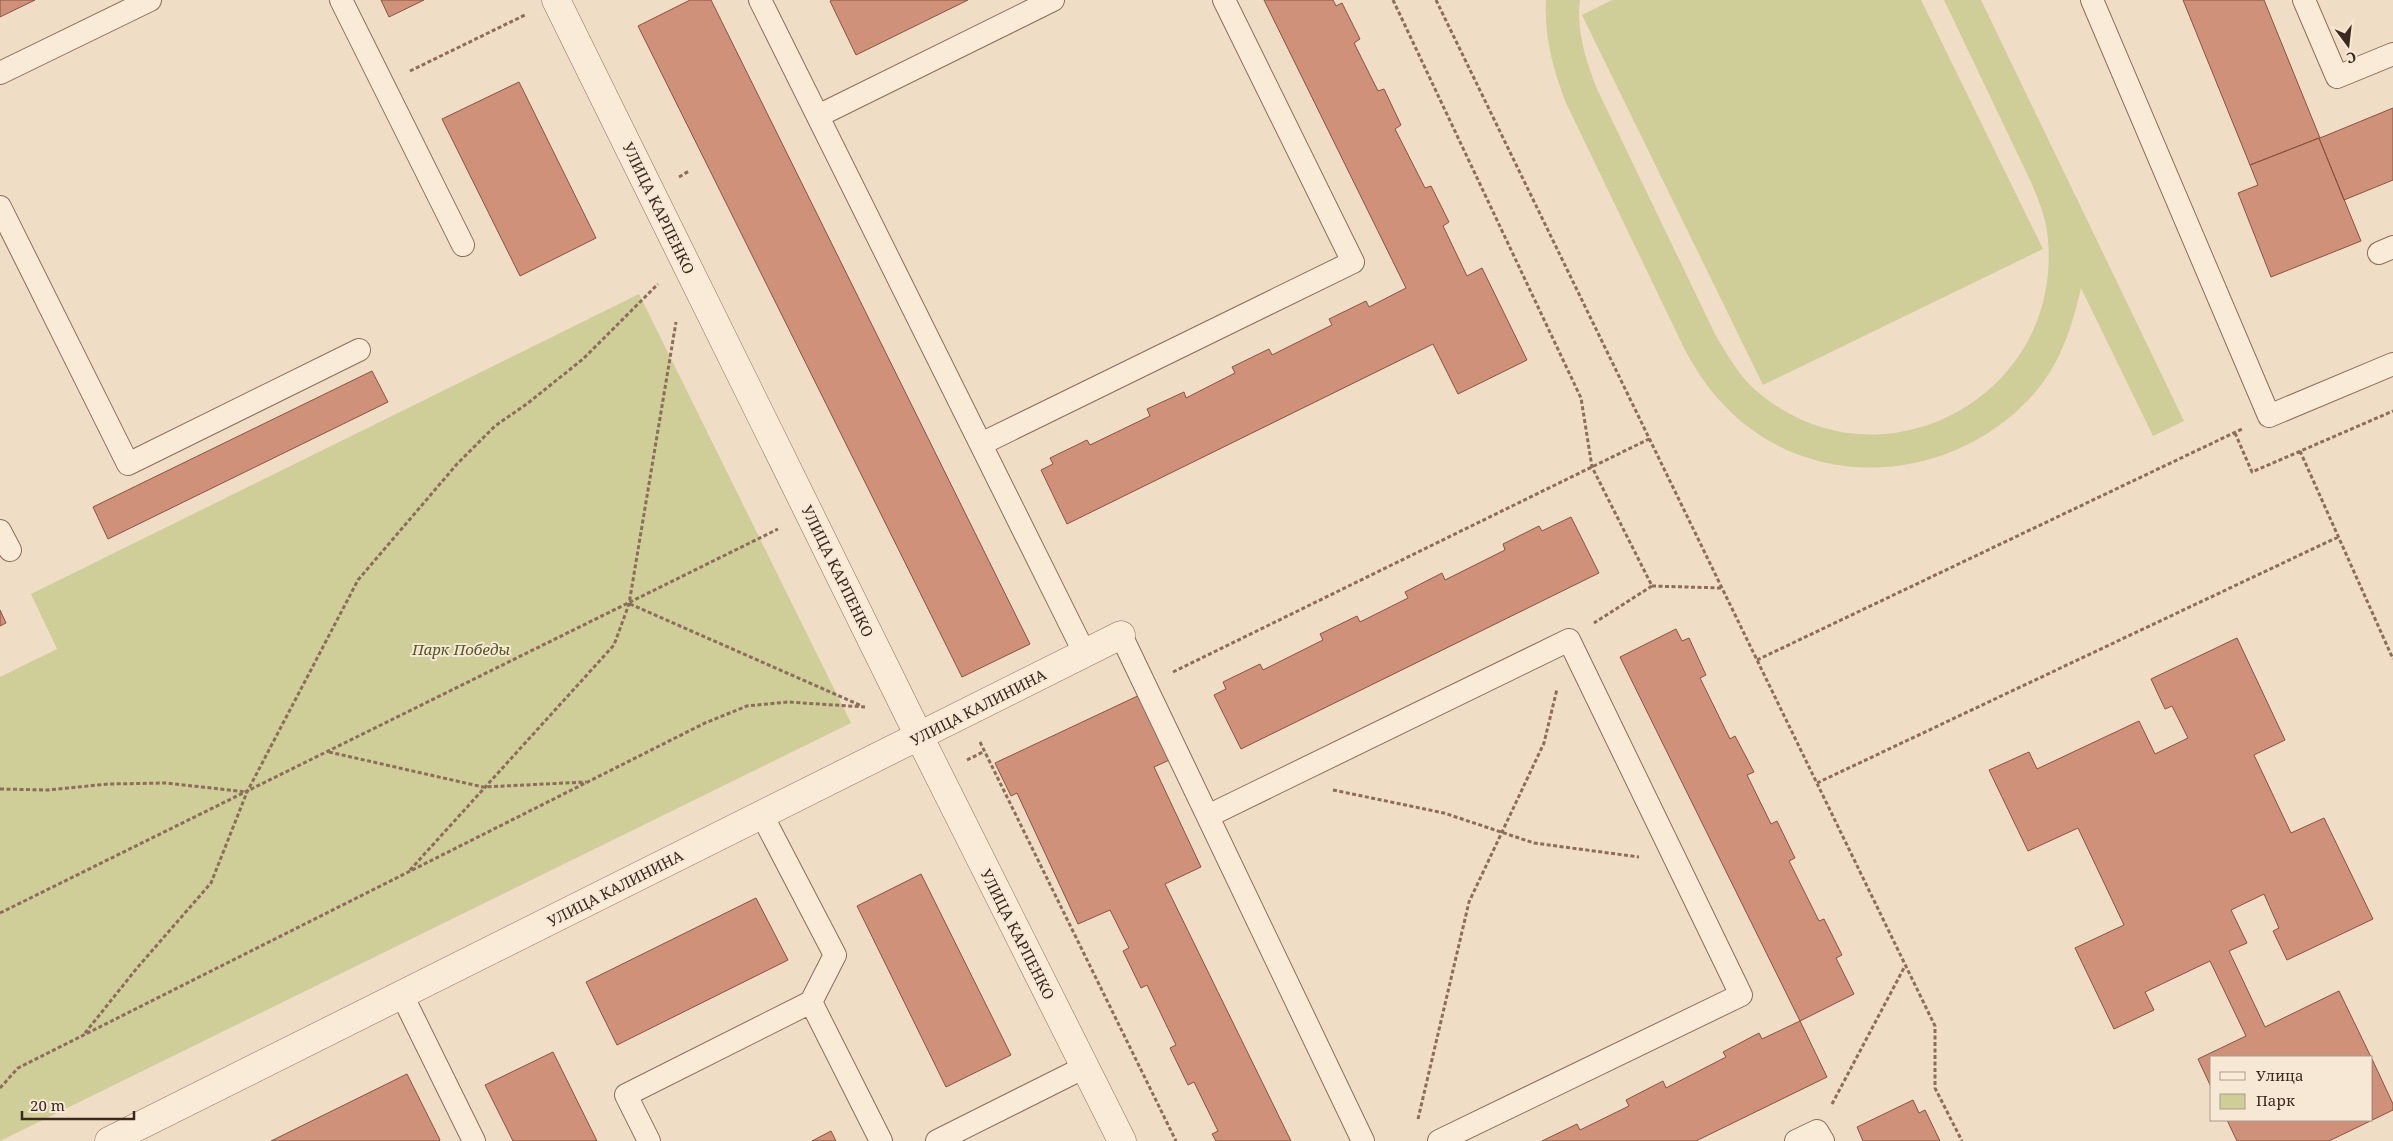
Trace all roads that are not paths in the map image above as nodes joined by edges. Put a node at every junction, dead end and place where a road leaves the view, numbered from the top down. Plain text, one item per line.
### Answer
1 (150, 0) edge
2 (341, 0) edge
3 (556, 0) edge
4 (760, 0) edge
5 (1053, 0) edge
6 (1224, 0) edge
7 (2092, 0) edge
8 (2304, 0) edge
9 (2393, 54) edge
10 (0, 73) edge
11 (818, 116) junction
12 (0, 207) edge
13 (463, 245) dead end
14 (359, 350) dead end
15 (2393, 364) edge
16 (981, 444) junction
17 (1122, 635) joint
18 (1085, 654) junction
19 (919, 736) junction
20 (762, 815) junction
21 (1208, 816) junction
22 (402, 995) junction
23 (811, 1002) junction
24 (1085, 1066) junction
25 (1820, 1136) edge
26 (109, 1141) edge
27 (474, 1141) edge
28 (649, 1141) edge
29 (881, 1141) edge
30 (936, 1141) edge
31 (1122, 1141) edge
32 (1363, 1141) edge
33 (1439, 1141) edge
34 (1796, 1141) edge

1 - 10 lane
2 - 13 lane
3 - 19 street, УЛИЦА КАРПЕНКО
4 - 11 lane
5 - 11 lane
6 - 16 lane
7 - 15 lane
8 - 9 lane
11 - 16 lane
12 - 14 lane
16 - 18 lane
17 - 18 street, УЛИЦА КАЛИНИНА
17 - 21 lane
18 - 19 street, УЛИЦА КАЛИНИНА
19 - 20 street, УЛИЦА КАЛИНИНА
19 - 24 street, УЛИЦА КАРПЕНКО
20 - 22 street, УЛИЦА КАЛИНИНА
20 - 23 lane
21 - 32 lane
21 - 33 lane
22 - 26 street, УЛИЦА КАЛИНИНА
22 - 27 lane
23 - 28 lane
23 - 29 lane
24 - 30 lane
24 - 31 street, УЛИЦА КАРПЕНКО
25 - 34 lane

